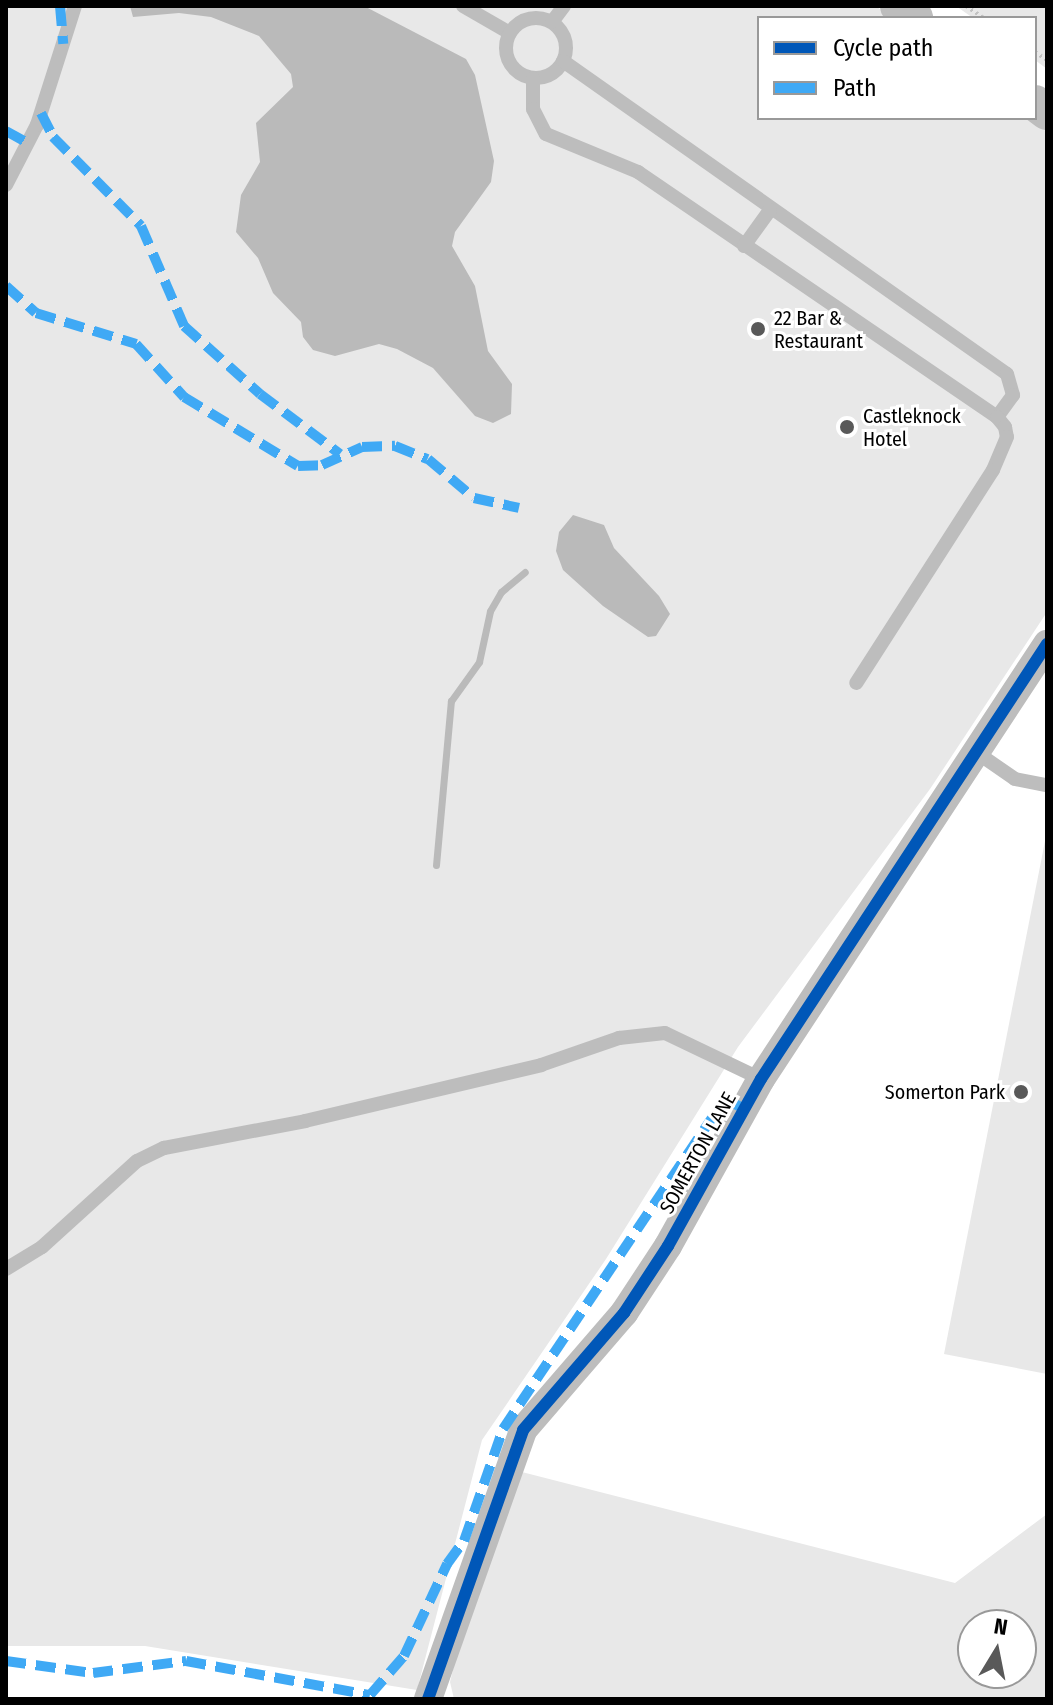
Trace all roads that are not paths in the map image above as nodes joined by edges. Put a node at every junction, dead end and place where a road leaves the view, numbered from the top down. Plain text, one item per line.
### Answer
1 (75, 6) edge
2 (463, 6) edge
3 (564, 6) edge
4 (552, 22) junction
5 (510, 33) junction
6 (563, 61) junction
7 (533, 78) junction
8 (6, 185) edge
9 (770, 210) junction
10 (744, 246) junction
11 (997, 417) junction
12 (1047, 644) edge
13 (856, 683) dead end
14 (976, 752) junction
15 (1047, 785) edge
16 (761, 1079) junction
17 (6, 1269) edge
18 (428, 1699) edge

1 - 8 lane
2 - 5 lane
3 - 4 lane
4 - 5 lane
4 - 6 lane
5 - 7 lane
6 - 7 lane
6 - 9 lane
7 - 10 lane
9 - 10 lane
9 - 11 lane
10 - 11 lane
11 - 13 lane
12 - 14 street, SOMERTON LANE
14 - 15 lane
14 - 16 street, SOMERTON LANE
16 - 17 lane
16 - 18 street, SOMERTON LANE

